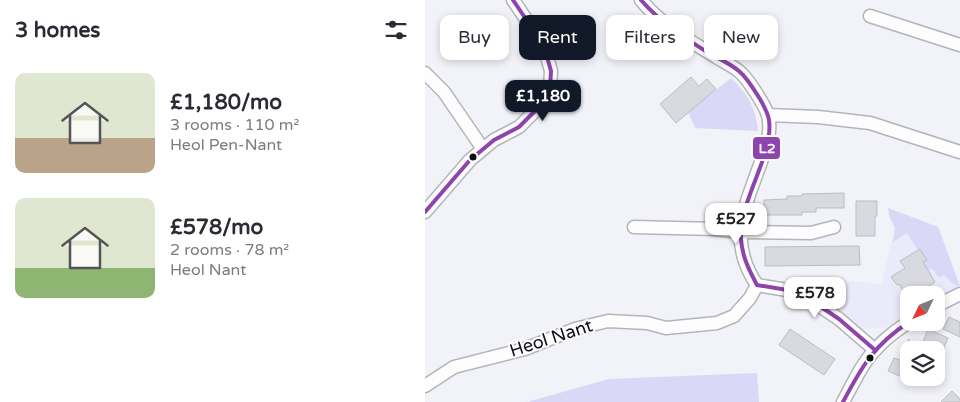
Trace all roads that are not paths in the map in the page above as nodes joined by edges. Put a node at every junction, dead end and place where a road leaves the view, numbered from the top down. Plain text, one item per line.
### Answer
1 (513, 0) edge
2 (641, 0) edge
3 (870, 16) dead end
4 (960, 45) edge
5 (425, 73) edge
6 (768, 115) junction
7 (483, 148) junction
8 (960, 152) edge
9 (425, 212) edge
10 (634, 227) dead end
11 (834, 227) dead end
12 (740, 232) junction
13 (757, 285) junction
14 (960, 294) edge
15 (945, 302) edge
16 (900, 328) edge
17 (875, 350) junction
18 (425, 386) edge
19 (843, 402) edge

1 - 7 street
2 - 6 street
3 - 4 street
5 - 7 street
6 - 8 street
6 - 12 street
7 - 9 street
10 - 12 street
11 - 12 street
12 - 13 street
13 - 17 street
13 - 18 street, Heol Nant
14 - 15 street
16 - 17 street
17 - 19 street

